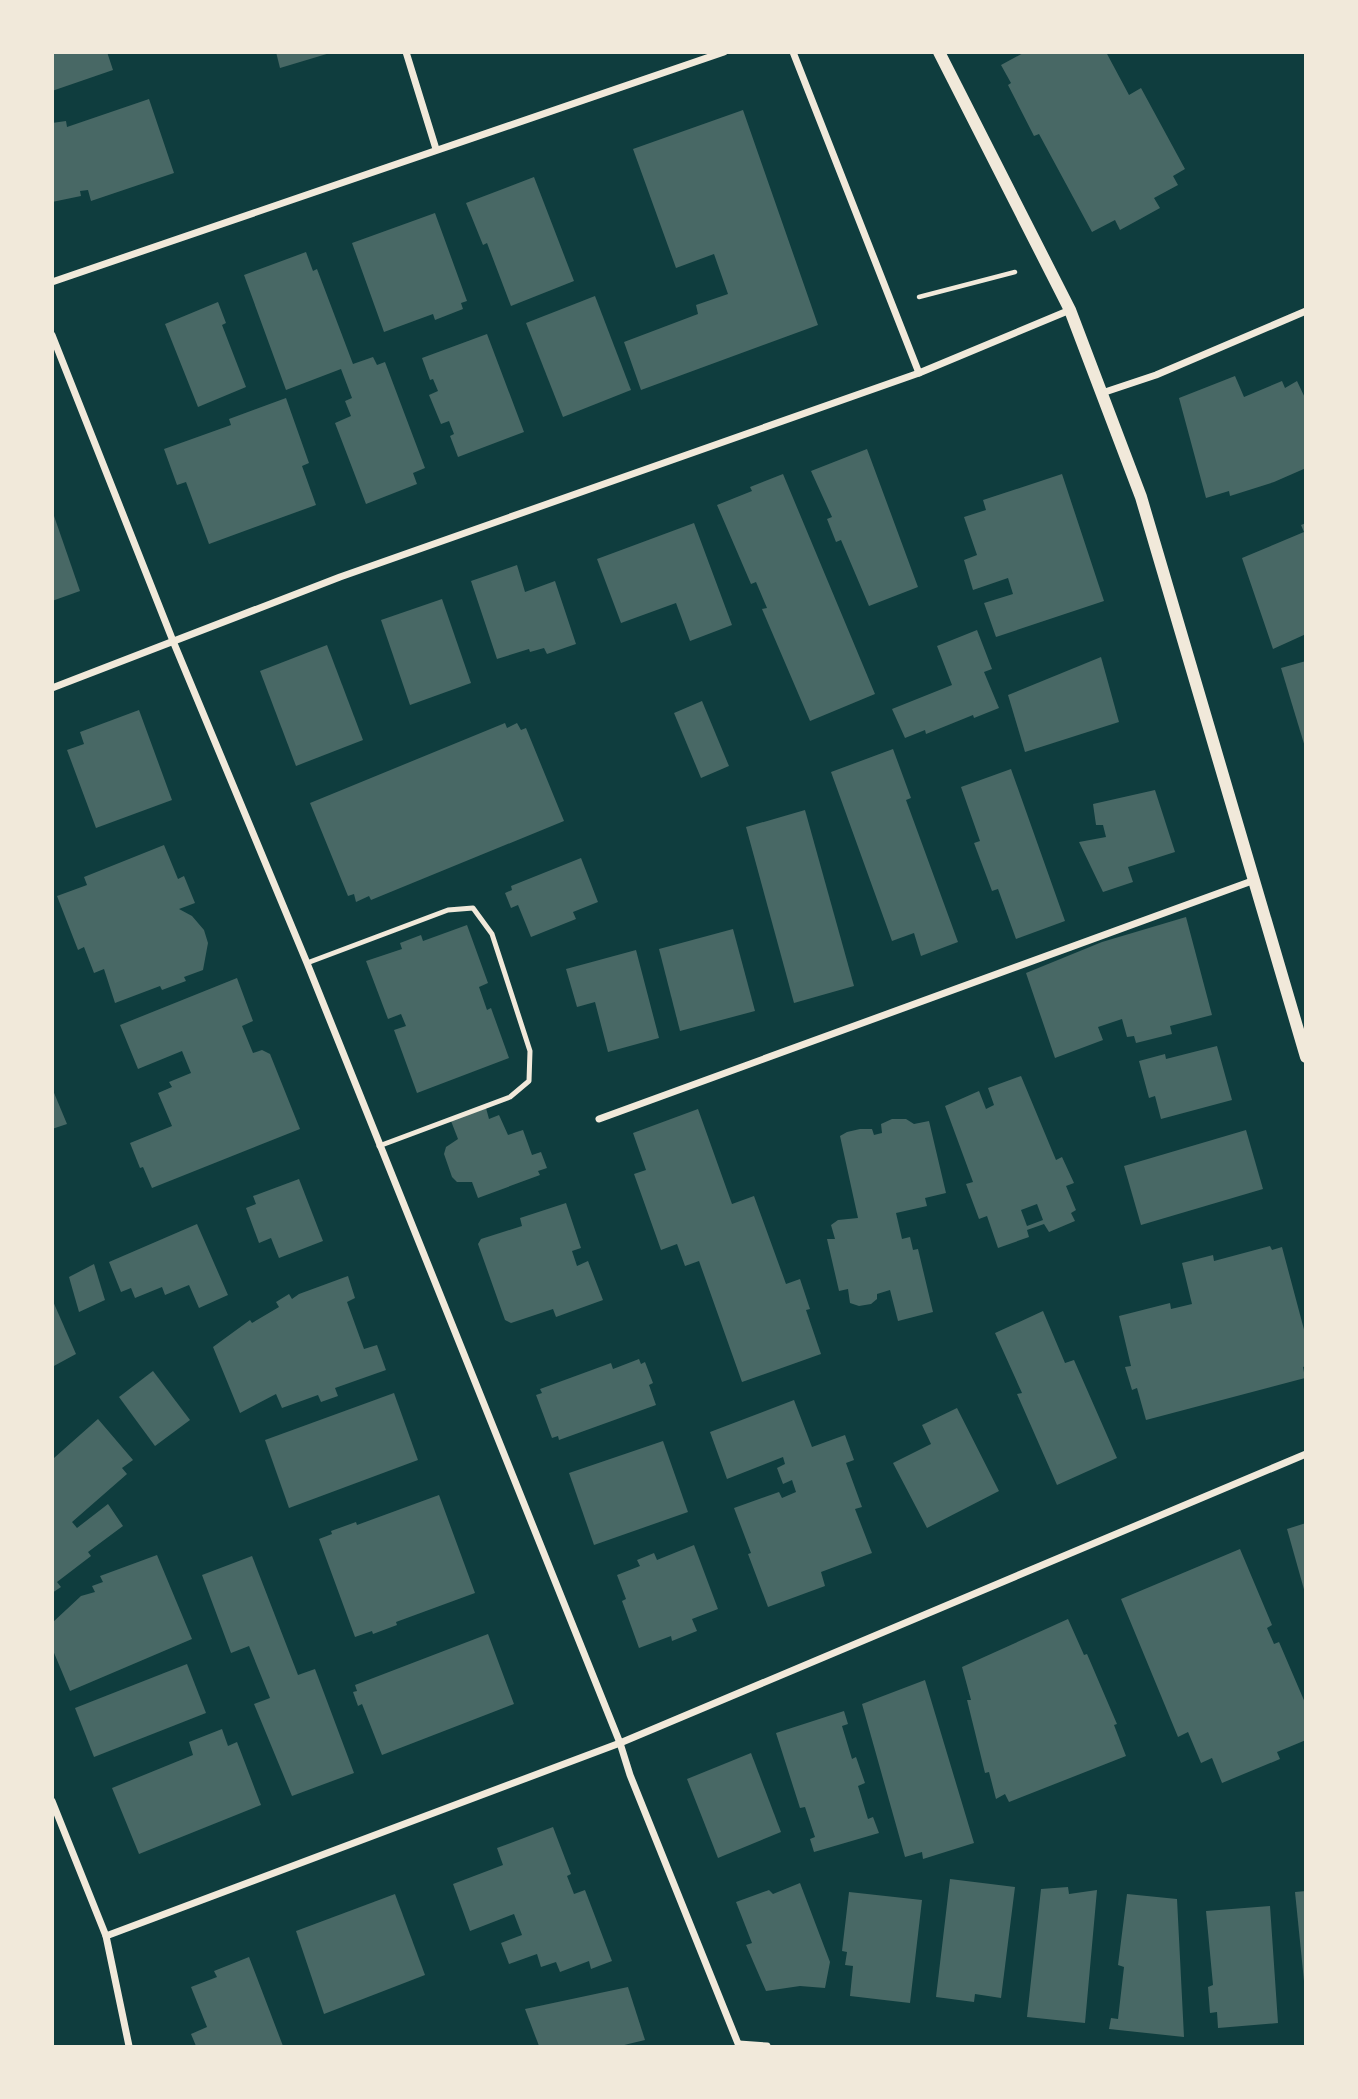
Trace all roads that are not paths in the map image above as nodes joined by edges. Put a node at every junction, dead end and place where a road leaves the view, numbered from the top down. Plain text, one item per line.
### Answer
1 (406, 52) edge
2 (724, 52) edge
3 (793, 52) edge
4 (939, 52) edge
5 (436, 149) junction
6 (52, 282) edge
7 (1070, 310) junction
8 (1306, 311) edge
9 (52, 335) edge
10 (919, 373) junction
11 (1102, 393) junction
12 (173, 641) junction
13 (52, 688) edge
14 (1252, 881) junction
15 (307, 963) junction
16 (1306, 1057) edge
17 (599, 1119) dead end
18 (379, 1146) junction
19 (1306, 1454) edge
20 (620, 1743) junction
21 (52, 1801) edge
22 (106, 1936) junction
23 (739, 2045) edge
24 (129, 2046) edge
25 (767, 2046) edge

1 - 5 street
2 - 5 street
3 - 10 street
4 - 7 street
5 - 6 street
7 - 10 street
7 - 11 street
8 - 11 street
9 - 12 street
10 - 12 street
11 - 14 street
12 - 13 street
12 - 15 street
14 - 16 street
14 - 17 street
15 - 18 street
15 - 18 lane
18 - 20 street
19 - 20 street
20 - 22 street
20 - 23 street
21 - 22 street
22 - 24 street
23 - 25 street

